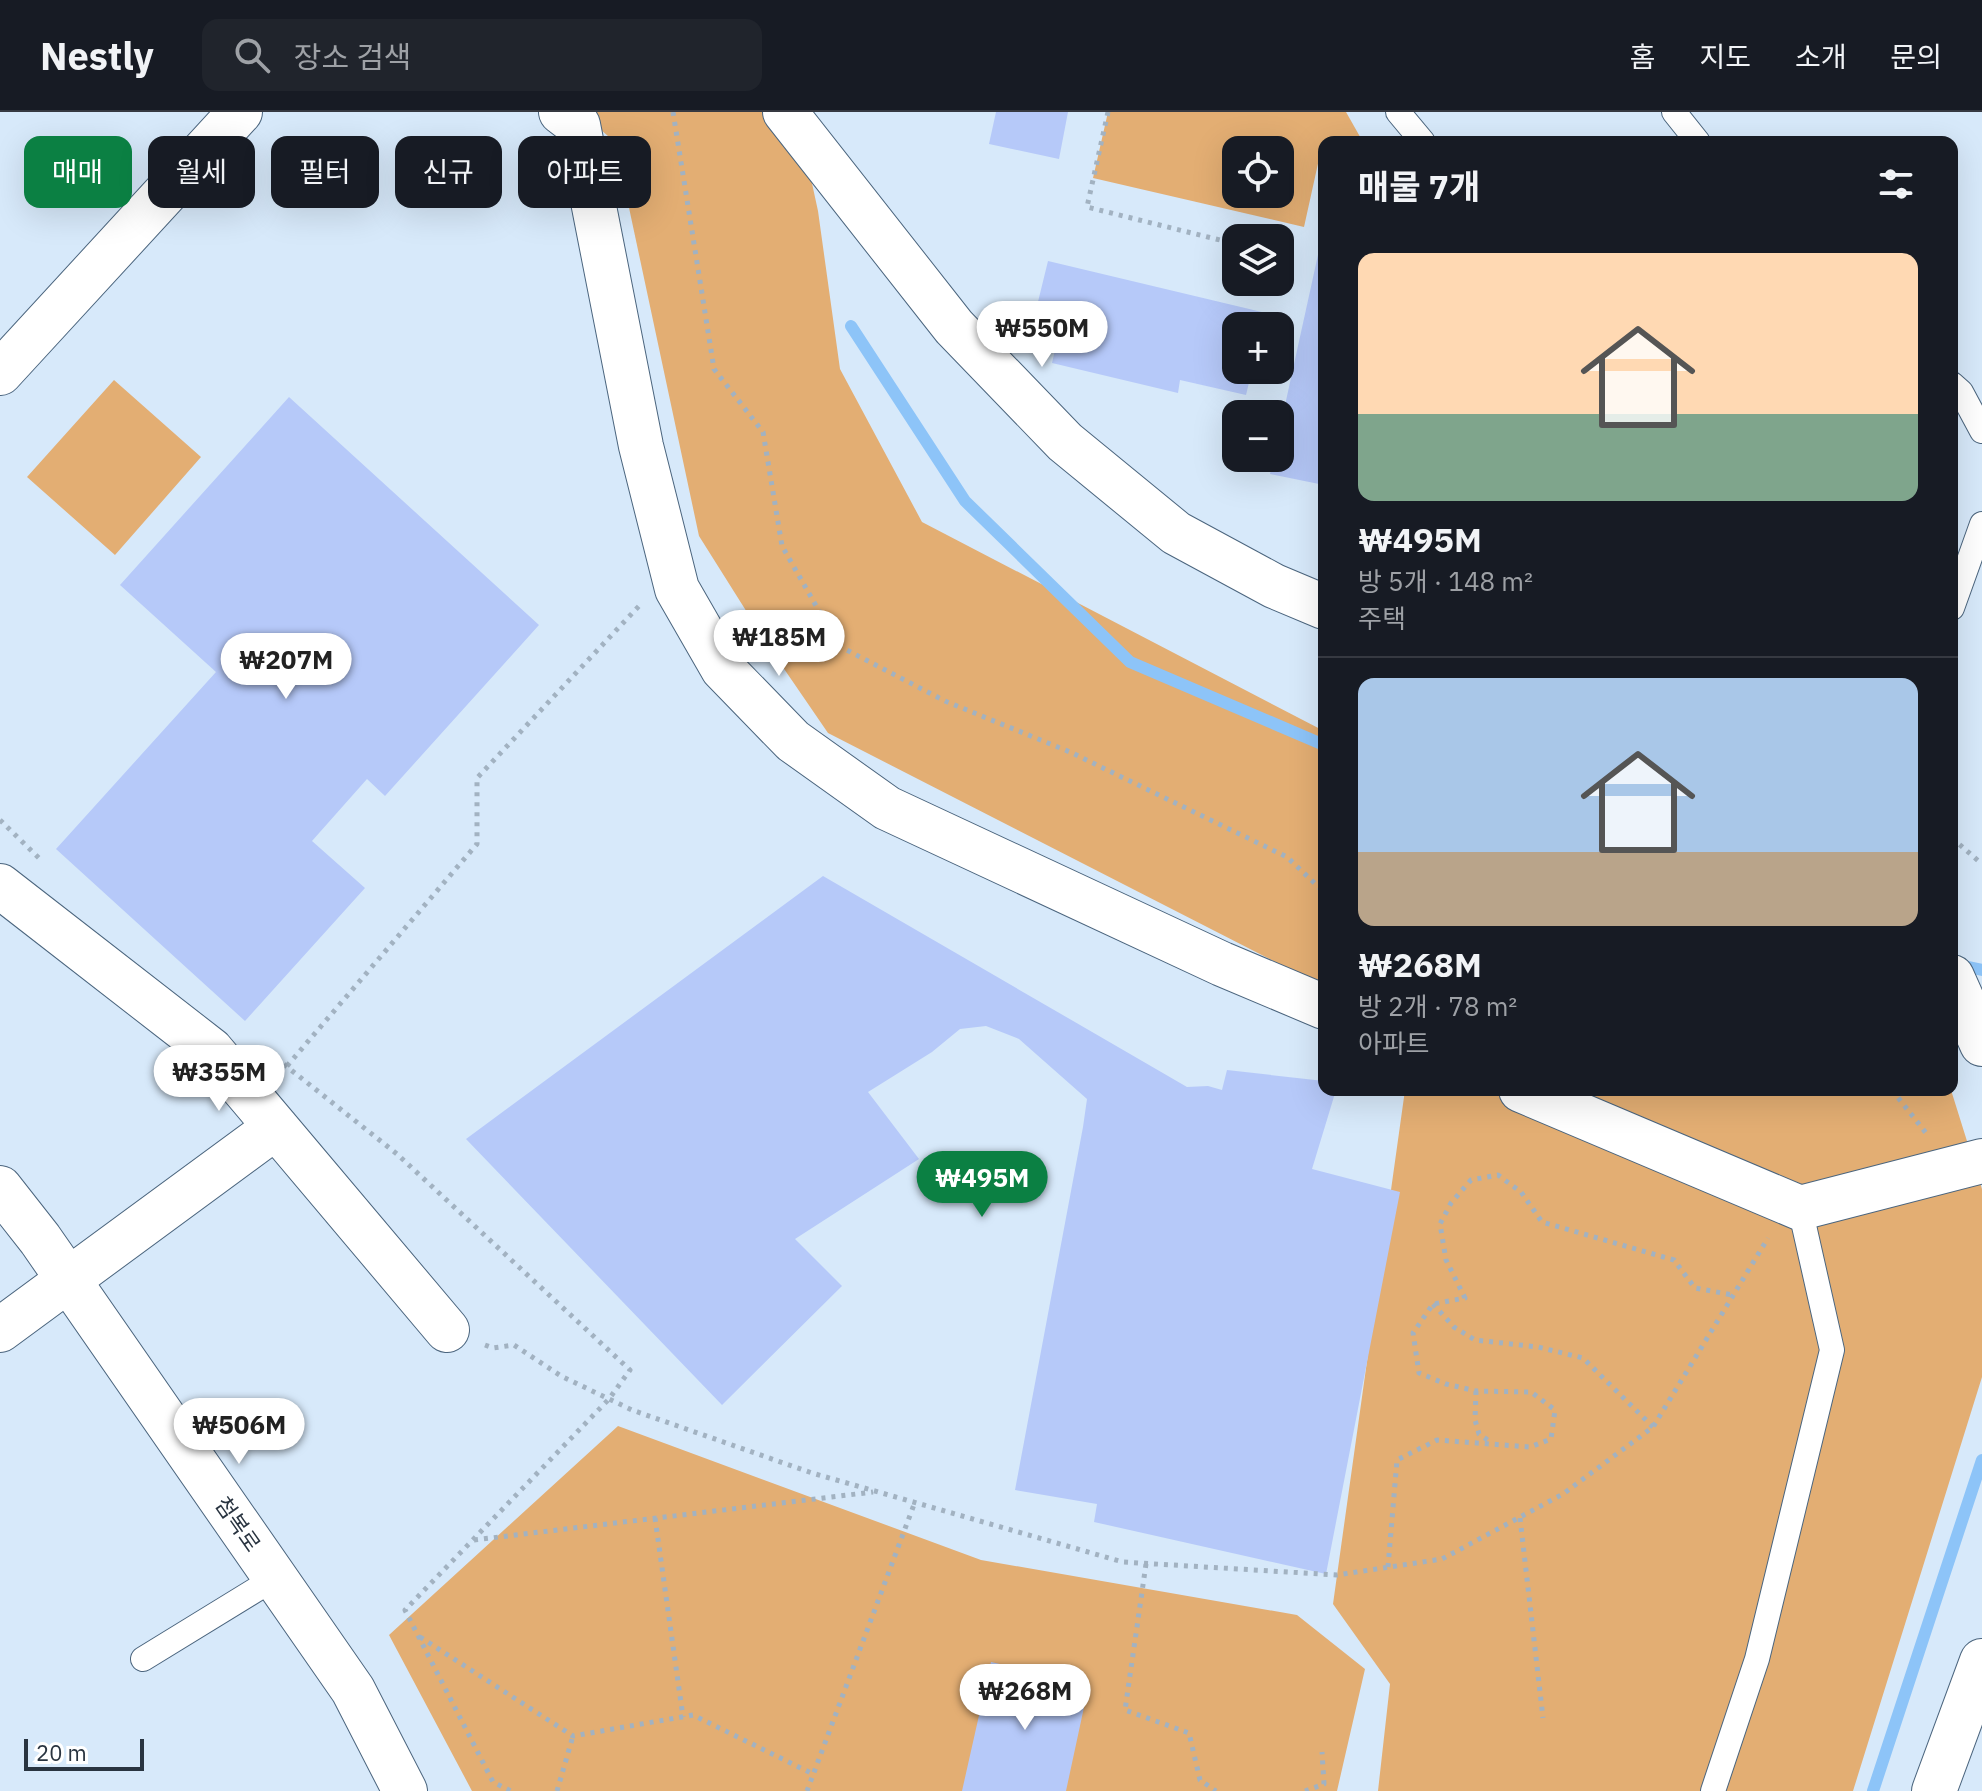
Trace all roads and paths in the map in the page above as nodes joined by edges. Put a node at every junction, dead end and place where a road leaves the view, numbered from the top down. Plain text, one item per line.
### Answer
1 (240, 112) edge
2 (561, 112) edge
3 (673, 112) edge
4 (785, 112) edge
5 (1108, 112) edge
6 (1398, 112) edge
7 (1674, 112) edge
8 (1418, 136) edge
9 (1693, 136) edge
10 (1222, 241) edge
11 (0, 373) edge
12 (1958, 389) edge
13 (1982, 431) edge
14 (1982, 524) edge
15 (673, 571) junction
16 (1958, 591) edge
17 (1318, 604) edge
18 (0, 820) edge
19 (1958, 843) edge
20 (45, 864) dead end
21 (1982, 864) edge
22 (0, 886) edge
23 (1318, 886) edge
24 (1958, 990) edge
25 (1318, 1004) edge
26 (1982, 1044) edge
27 (274, 1056) dead end
28 (287, 1066) junction
29 (1535, 1096) edge
30 (276, 1127) junction
31 (1982, 1161) edge
32 (0, 1188) edge
33 (1794, 1206) junction
34 (68, 1280) junction
35 (1733, 1295) junction
36 (1433, 1304) junction
37 (0, 1330) edge
38 (447, 1330) joint
39 (1476, 1391) junction
40 (609, 1399) junction
41 (1653, 1427) junction
42 (1492, 1444) junction
43 (878, 1492) junction
44 (915, 1502) junction
45 (655, 1518) junction
46 (1520, 1518) junction
47 (473, 1540) junction
48 (1146, 1564) junction
49 (1388, 1567) junction
50 (275, 1578) junction
51 (419, 1636) junction
52 (143, 1659) dead end
53 (1982, 1661) edge
54 (683, 1717) junction
55 (1543, 1718) dead end
56 (573, 1736) junction
57 (1322, 1752) dead end
58 (813, 1774) junction
59 (405, 1791) edge
60 (511, 1791) edge
61 (557, 1791) edge
62 (807, 1791) edge
63 (1216, 1791) edge
64 (1305, 1791) edge
65 (1713, 1791) edge
66 (1934, 1791) edge

1 - 11 street
2 - 15 street
3 - 23 path
4 - 17 street
5 - 10 path
6 - 8 lane
7 - 9 lane
12 - 13 lane
14 - 16 lane
15 - 25 street
15 - 28 path
18 - 20 path
19 - 21 path
22 - 30 street
24 - 26 street
27 - 28 path
28 - 40 path
29 - 33 street
30 - 34 street
30 - 38 street
31 - 33 street
32 - 34 street, 첨복로
33 - 35 path
33 - 65 lane
34 - 37 street
34 - 50 street, 첨복로
35 - 36 path
35 - 41 path
36 - 39 path
36 - 41 path
38 - 40 path
39 - 42 path
39 - 42 path
40 - 43 path
40 - 47 path
41 - 46 path
42 - 49 path
43 - 44 path
43 - 45 path
44 - 48 path
44 - 58 path
45 - 47 path
45 - 54 path
46 - 49 path
46 - 55 path
47 - 51 path
48 - 49 path
48 - 63 path
50 - 52 lane
50 - 59 street, 첨복로
51 - 56 path
51 - 60 path
53 - 66 street
54 - 56 path
54 - 58 path
56 - 61 path
57 - 64 path
58 - 62 path

